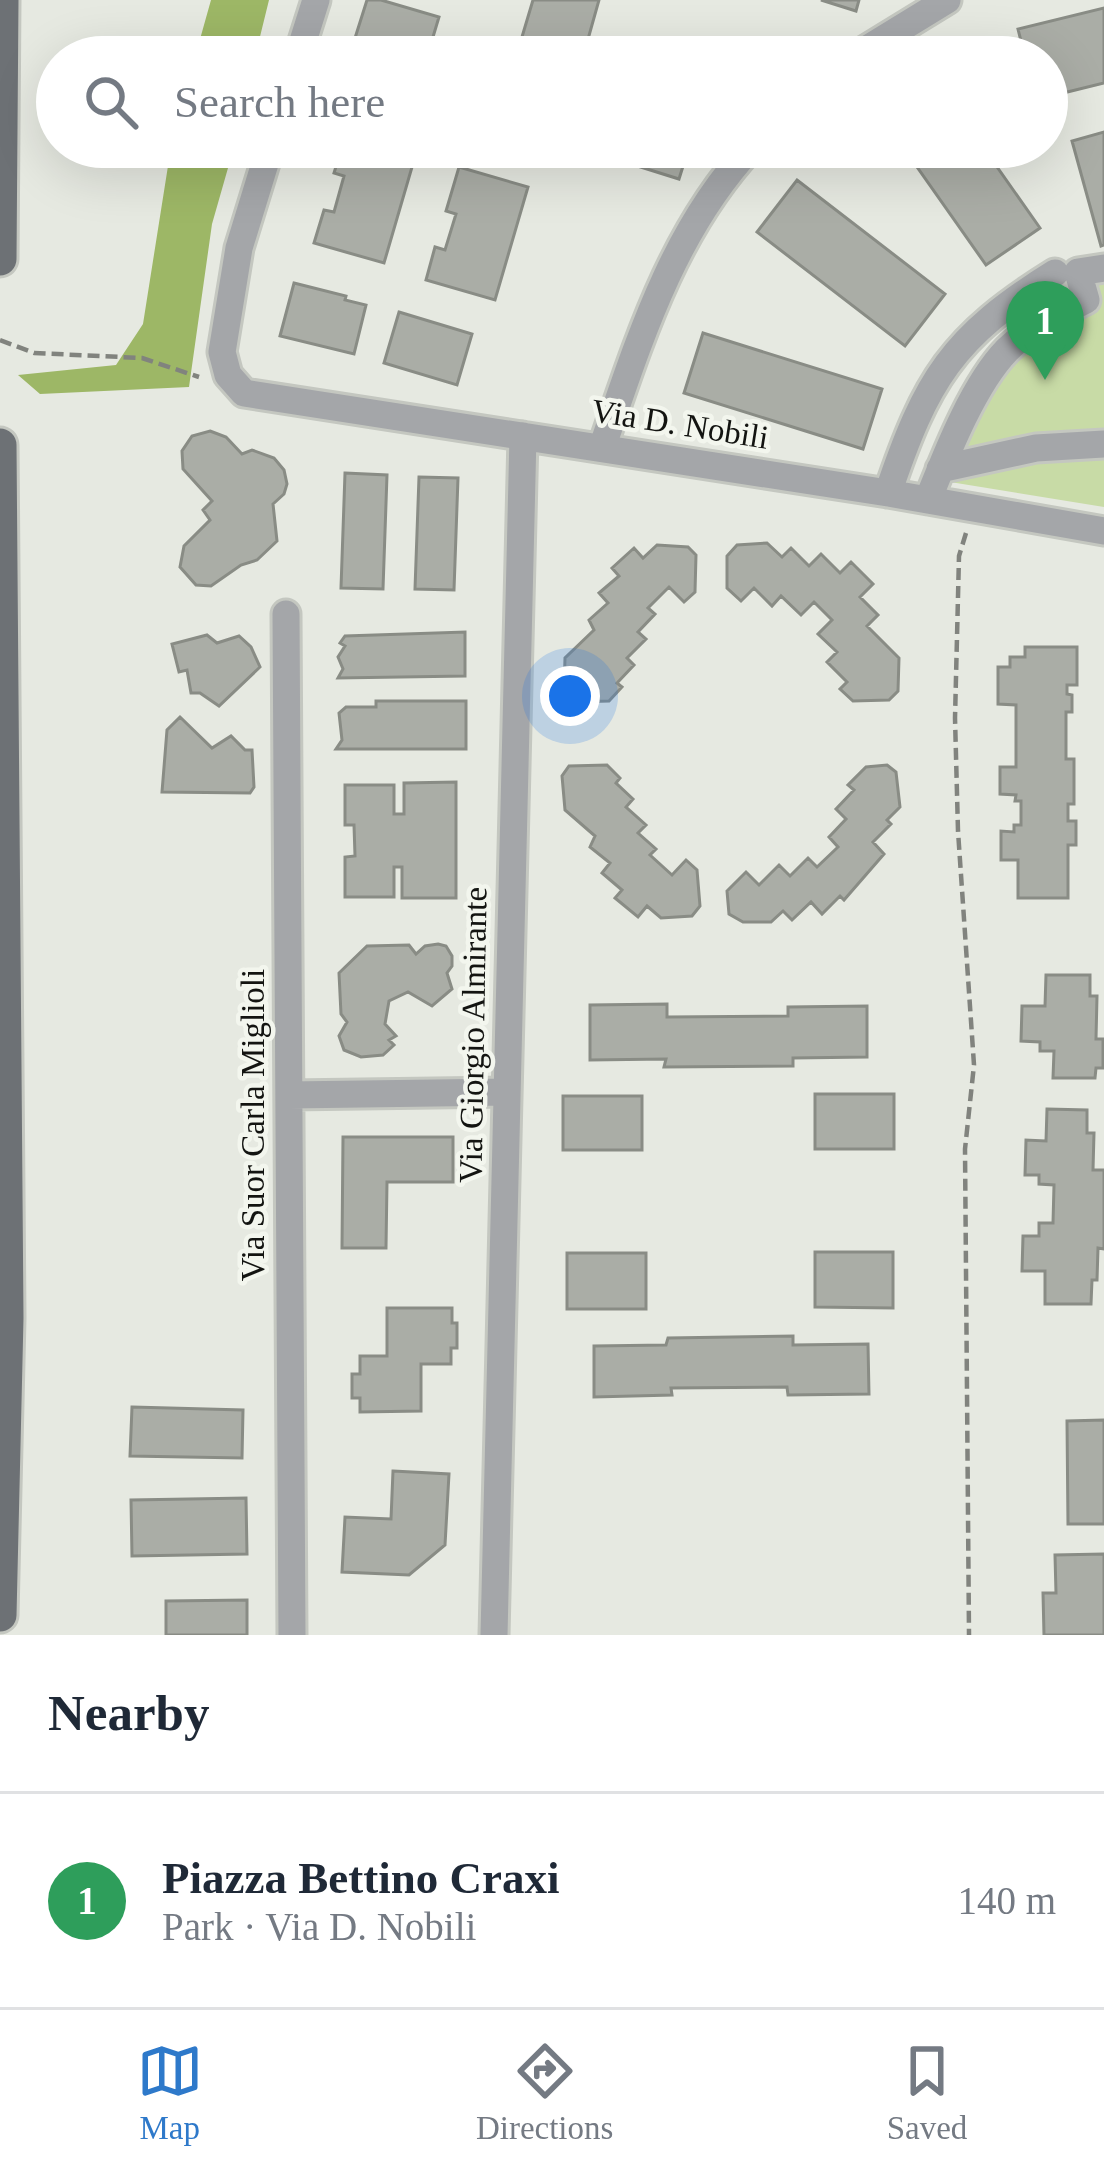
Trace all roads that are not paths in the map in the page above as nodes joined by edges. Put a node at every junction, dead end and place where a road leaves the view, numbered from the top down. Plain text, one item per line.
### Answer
1 (2, 0) edge
2 (316, 0) edge
3 (947, 0) edge
4 (305, 36) edge
5 (888, 36) edge
6 (264, 168) edge
7 (735, 168) edge
8 (0, 259) edge
9 (1104, 268) edge
10 (1055, 273) dead end
11 (523, 436) junction
12 (1104, 444) edge
13 (0, 445) edge
14 (602, 448) junction
15 (940, 469) junction
16 (888, 493) junction
17 (928, 500) junction
18 (1104, 531) edge
19 (286, 614) dead end
20 (507, 1092) junction
21 (289, 1095) junction
22 (3, 1194) edge
23 (2, 1317) edge
24 (3, 1418) edge
25 (0, 1615) edge
26 (292, 1635) edge
27 (494, 1635) edge

1 - 8 main road
2 - 4 street
3 - 5 street
6 - 11 street, Via D. Nobili
7 - 14 street
9 - 15 street
10 - 16 street
11 - 14 street, Via D. Nobili
11 - 20 street, Via Giorgio Almirante
12 - 15 street
13 - 22 main road
14 - 16 street, Via D. Nobili
15 - 17 street
16 - 17 street, Via D. Nobili
17 - 18 street, Via D. Nobili
19 - 21 street, Via Suor Carla Miglioli
20 - 21 street
20 - 27 street, Via Giorgio Almirante
21 - 26 street, Via Suor Carla Miglioli
22 - 23 main road
23 - 24 main road
24 - 25 main road

